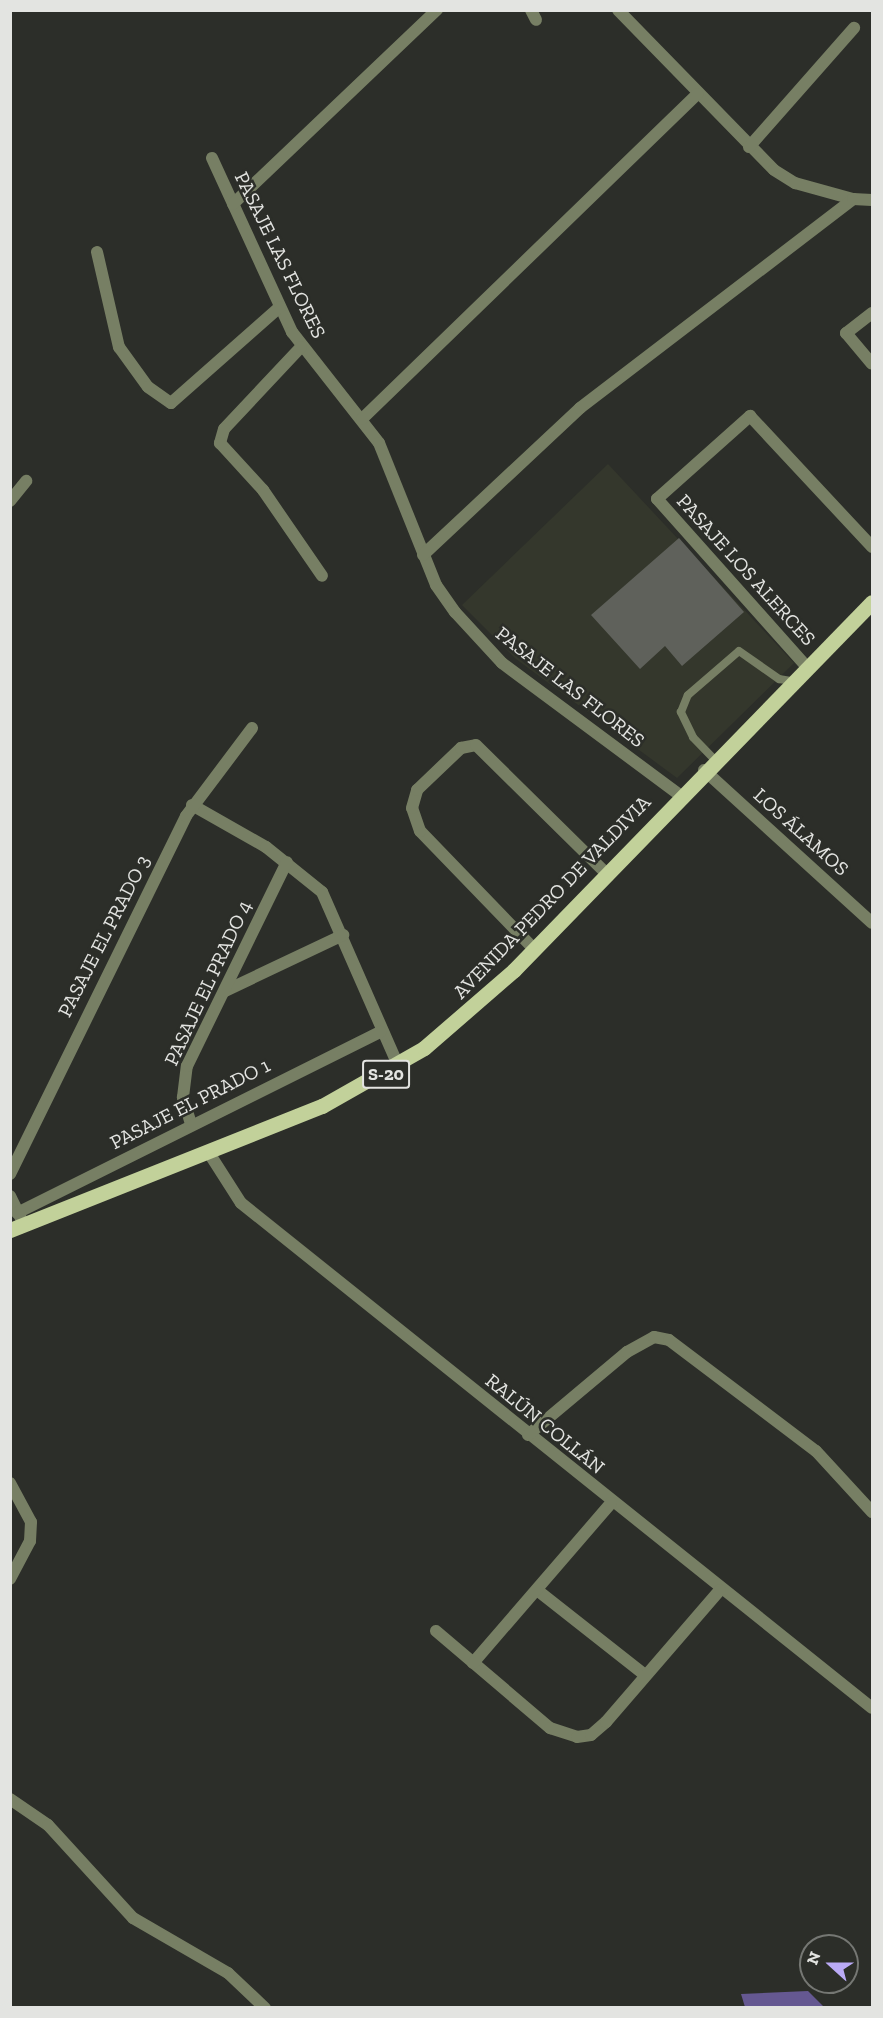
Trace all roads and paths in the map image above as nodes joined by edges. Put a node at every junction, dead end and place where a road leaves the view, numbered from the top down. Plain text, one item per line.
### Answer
1 (436, 10) edge
2 (618, 10) edge
3 (854, 28) dead end
4 (697, 94) junction
5 (748, 147) junction
6 (212, 158) dead end
7 (853, 199) junction
8 (873, 200) edge
9 (233, 204) junction
10 (98, 252) dead end
11 (280, 307) junction
12 (873, 313) edge
13 (301, 347) junction
14 (873, 364) edge
15 (362, 419) junction
16 (26, 480) dead end
17 (10, 501) edge
18 (873, 547) edge
19 (423, 555) junction
20 (322, 576) dead end
21 (873, 602) edge
22 (806, 666) junction
23 (791, 681) junction
24 (252, 728) dead end
25 (709, 765) junction
26 (680, 795) junction
27 (192, 805) junction
28 (287, 862) junction
29 (606, 873) junction
30 (873, 923) edge
31 (343, 935) junction
32 (534, 949) junction
33 (225, 991) junction
34 (380, 1032) junction
35 (399, 1066) junction
36 (191, 1124) junction
37 (209, 1153) junction
38 (10, 1174) edge
39 (10, 1196) edge
40 (18, 1223) edge
41 (528, 1435) junction
42 (10, 1483) edge
43 (611, 1503) junction
44 (873, 1512) edge
45 (10, 1579) edge
46 (537, 1590) junction
47 (720, 1590) junction
48 (436, 1631) dead end
49 (473, 1663) junction
50 (645, 1675) junction
51 (873, 1708) edge
52 (10, 1799) edge
53 (265, 2007) edge

1 - 9 street
2 - 4 street
3 - 5 street
4 - 5 street
4 - 15 street
5 - 7 street
6 - 9 street, PASAJE LAS FLORES
7 - 8 street
7 - 19 street
9 - 11 street, PASAJE LAS FLORES
10 - 11 street
11 - 13 street, PASAJE LAS FLORES
12 - 14 street
13 - 15 street, PASAJE LAS FLORES
13 - 20 street
15 - 19 street, PASAJE LAS FLORES
16 - 17 street
18 - 22 street, PASAJE LOS ALERCES
19 - 26 street, PASAJE LAS FLORES
21 - 22 main road, AVENIDA PEDRO DE VALDIVIA
22 - 23 main road, AVENIDA PEDRO DE VALDIVIA
23 - 25 main road, AVENIDA PEDRO DE VALDIVIA
23 - 25 lane
24 - 27 street, PASAJE EL PRADO 3
25 - 26 main road, AVENIDA PEDRO DE VALDIVIA
25 - 30 street, LOS ÁLAMOS
26 - 29 main road, AVENIDA PEDRO DE VALDIVIA / S-20
27 - 28 street
27 - 38 street, PASAJE EL PRADO 3
28 - 31 street
28 - 33 street, PASAJE EL PRADO 4
29 - 32 main road, AVENIDA PEDRO DE VALDIVIA / S-20
29 - 32 street
31 - 33 street
31 - 34 street
32 - 35 main road, AVENIDA PEDRO DE VALDIVIA / S-20
33 - 36 street, PASAJE EL PRADO 4
34 - 35 street
34 - 36 street, PASAJE EL PRADO 1
35 - 37 main road, AVENIDA PEDRO DE VALDIVIA / S-20
36 - 40 street, PASAJE EL PRADO 1
37 - 40 main road, AVENIDA PEDRO DE VALDIVIA / S-20
37 - 41 street, RALÚN COLLÁN
39 - 40 street
41 - 43 street, RALÚN COLLÁN
41 - 44 street
42 - 45 street
43 - 46 street
43 - 47 street, RALÚN COLLÁN
46 - 49 street
46 - 50 street
47 - 50 street
47 - 51 street, RALÚN COLLÁN
48 - 49 street
49 - 50 street
52 - 53 street

